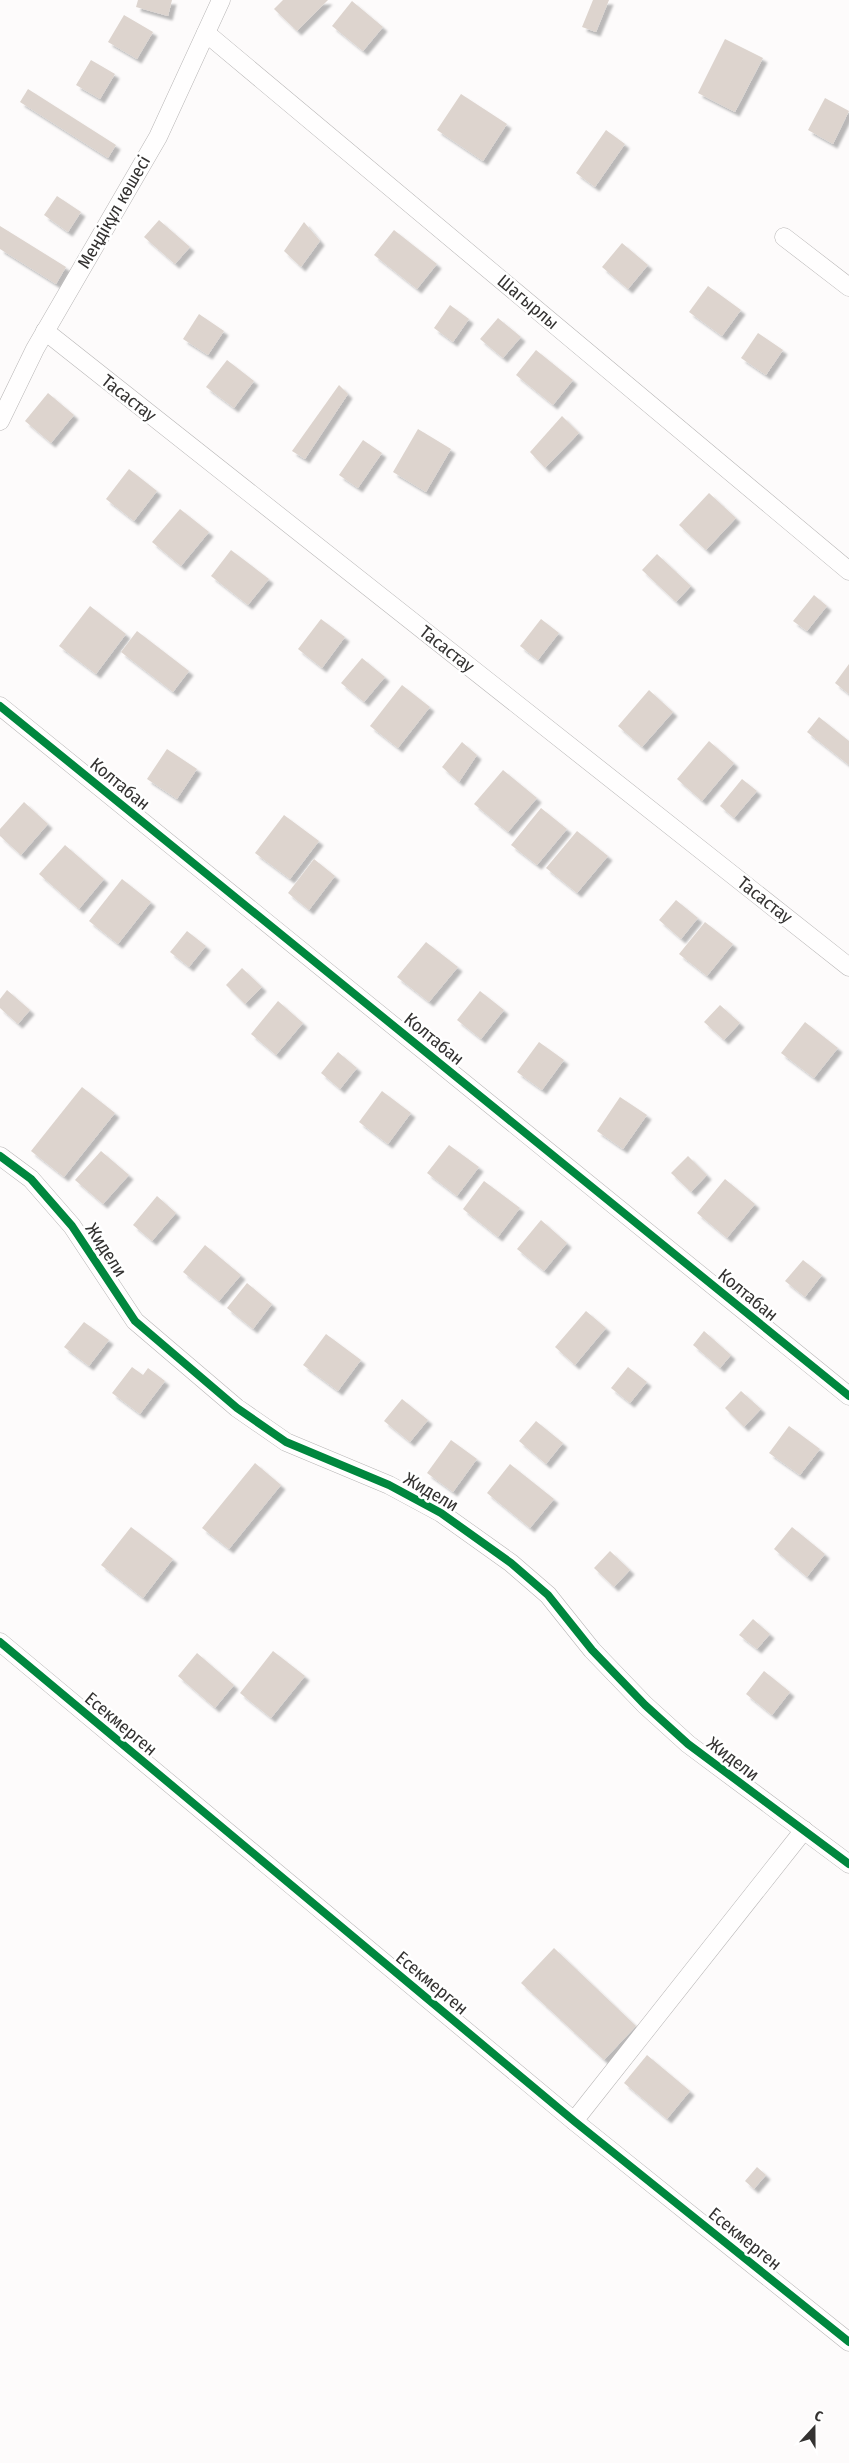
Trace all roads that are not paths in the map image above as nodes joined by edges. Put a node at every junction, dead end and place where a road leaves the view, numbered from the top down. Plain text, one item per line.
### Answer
1 (221, 0) edge
2 (206, 33) junction
3 (784, 237) dead end
4 (849, 287) edge
5 (45, 331) junction
6 (0, 421) edge
7 (849, 571) edge
8 (0, 706) edge
9 (849, 967) edge
10 (0, 1156) edge
11 (849, 1396) edge
12 (0, 1642) edge
13 (804, 1830) junction
14 (849, 1864) edge
15 (574, 2121) junction
16 (849, 2342) edge

1 - 2 street, Меңдіқұл көшесі
2 - 5 street, Меңдіқұл көшесі
2 - 7 street, Шагырлы
3 - 4 street
5 - 6 street, Меңдіқұл көшесі
5 - 9 street, Тасастау
8 - 11 street, Колтабан
10 - 13 street, Жидели
12 - 15 street, Eсекмерген
13 - 14 street, Жидели
13 - 15 street
15 - 16 street, Eсекмерген

